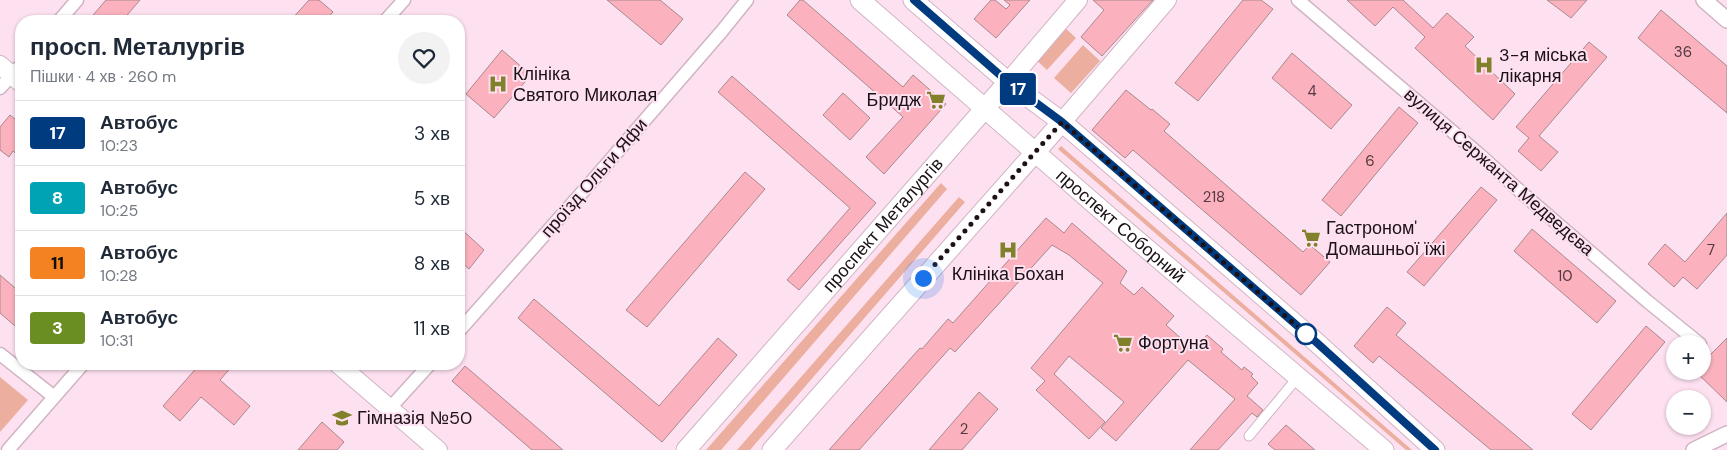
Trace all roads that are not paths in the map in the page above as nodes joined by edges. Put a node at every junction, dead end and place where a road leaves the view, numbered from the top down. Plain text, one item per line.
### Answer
1 (77, 0) edge
2 (404, 0) edge
3 (747, 0) edge
4 (860, 0) edge
5 (913, 0) edge
6 (1078, 0) edge
7 (1167, 0) edge
8 (1298, 0) edge
9 (1704, 0) edge
10 (64, 15) edge
11 (390, 15) edge
12 (1727, 20) edge
13 (14, 72) edge
14 (1008, 82) junction
15 (0, 88) edge
16 (986, 108) junction
17 (1062, 122) junction
18 (1034, 152) junction
19 (465, 325) edge
20 (1688, 335) edge
21 (0, 354) edge
22 (15, 366) edge
23 (20, 370) edge
24 (77, 370) edge
25 (345, 370) edge
26 (425, 370) edge
27 (1298, 377) junction
28 (53, 396) junction
29 (390, 408) junction
30 (1727, 434) edge
31 (1249, 436) dead end
32 (8, 450) edge
33 (438, 450) edge
34 (686, 450) edge
35 (772, 450) edge
36 (1384, 450) edge
37 (1435, 450) edge
38 (1694, 450) edge

1 - 10 street
2 - 11 street
3 - 19 street, проїзд Ольги Яфи
4 - 16 main road, проспект Соборний
5 - 14 main road
6 - 14 main road, проспект Металургів
7 - 17 main road
8 - 20 street, вулиця Сержанта Медведєва
9 - 12 street
13 - 15 street
14 - 16 main road, проспект Металургів
14 - 17 main road
16 - 18 main road, проспект Соборний
16 - 34 main road, проспект Металургів
17 - 18 main road
17 - 37 main road
18 - 27 main road, проспект Соборний
18 - 35 main road
21 - 22 street
23 - 28 street
24 - 28 street
25 - 29 main road
26 - 29 street
27 - 31 street
27 - 36 main road, проспект Соборний
28 - 32 street
29 - 33 main road
30 - 38 street

